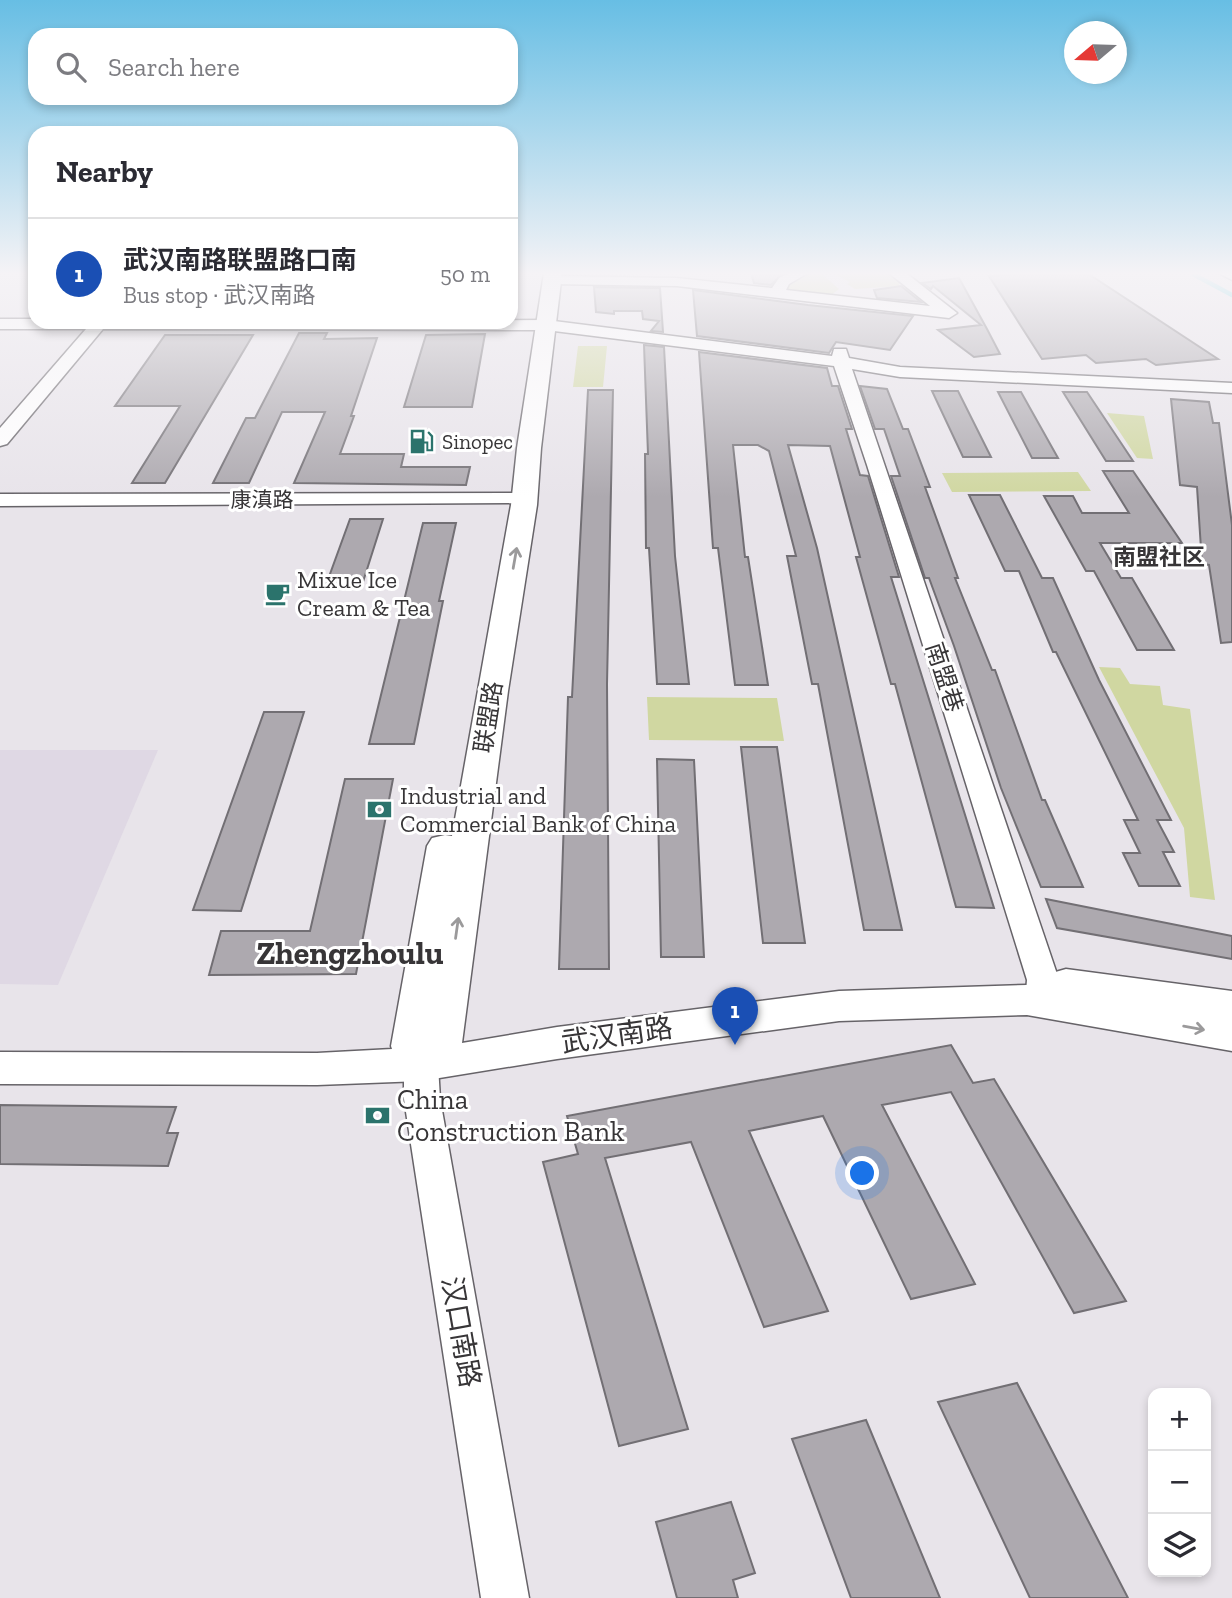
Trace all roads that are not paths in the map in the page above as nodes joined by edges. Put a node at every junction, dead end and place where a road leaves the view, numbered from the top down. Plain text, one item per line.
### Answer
1 (70, 348) edge
2 (73, 348) edge
3 (528, 348) edge
4 (755, 348) edge
5 (840, 358) junction
6 (1232, 382) edge
7 (1208, 384) junction
8 (1232, 388) edge
9 (0, 424) edge
10 (0, 440) edge
11 (0, 500) edge
12 (513, 502) junction
13 (0, 506) edge
14 (1043, 991) junction
15 (1232, 1006) edge
16 (1232, 1035) edge
17 (0, 1048) edge
18 (424, 1051) junction
19 (0, 1068) edge
20 (505, 1598) edge

1 - 9 street
2 - 10 street
3 - 12 main road, 联盟路
4 - 5 street
5 - 7 street
5 - 14 street, 南盟巷
6 - 7 street
7 - 8 street
11 - 12 street, 康滇路
12 - 13 street, 康滇路
12 - 18 main road, 联盟路
14 - 15 main road, 武汉南路
14 -> 16 main road, 武汉南路
14 - 18 main road, 武汉南路
17 - 18 main road, 武汉南路
18 - 19 main road, 武汉南路
18 - 20 street, 汉口南路

